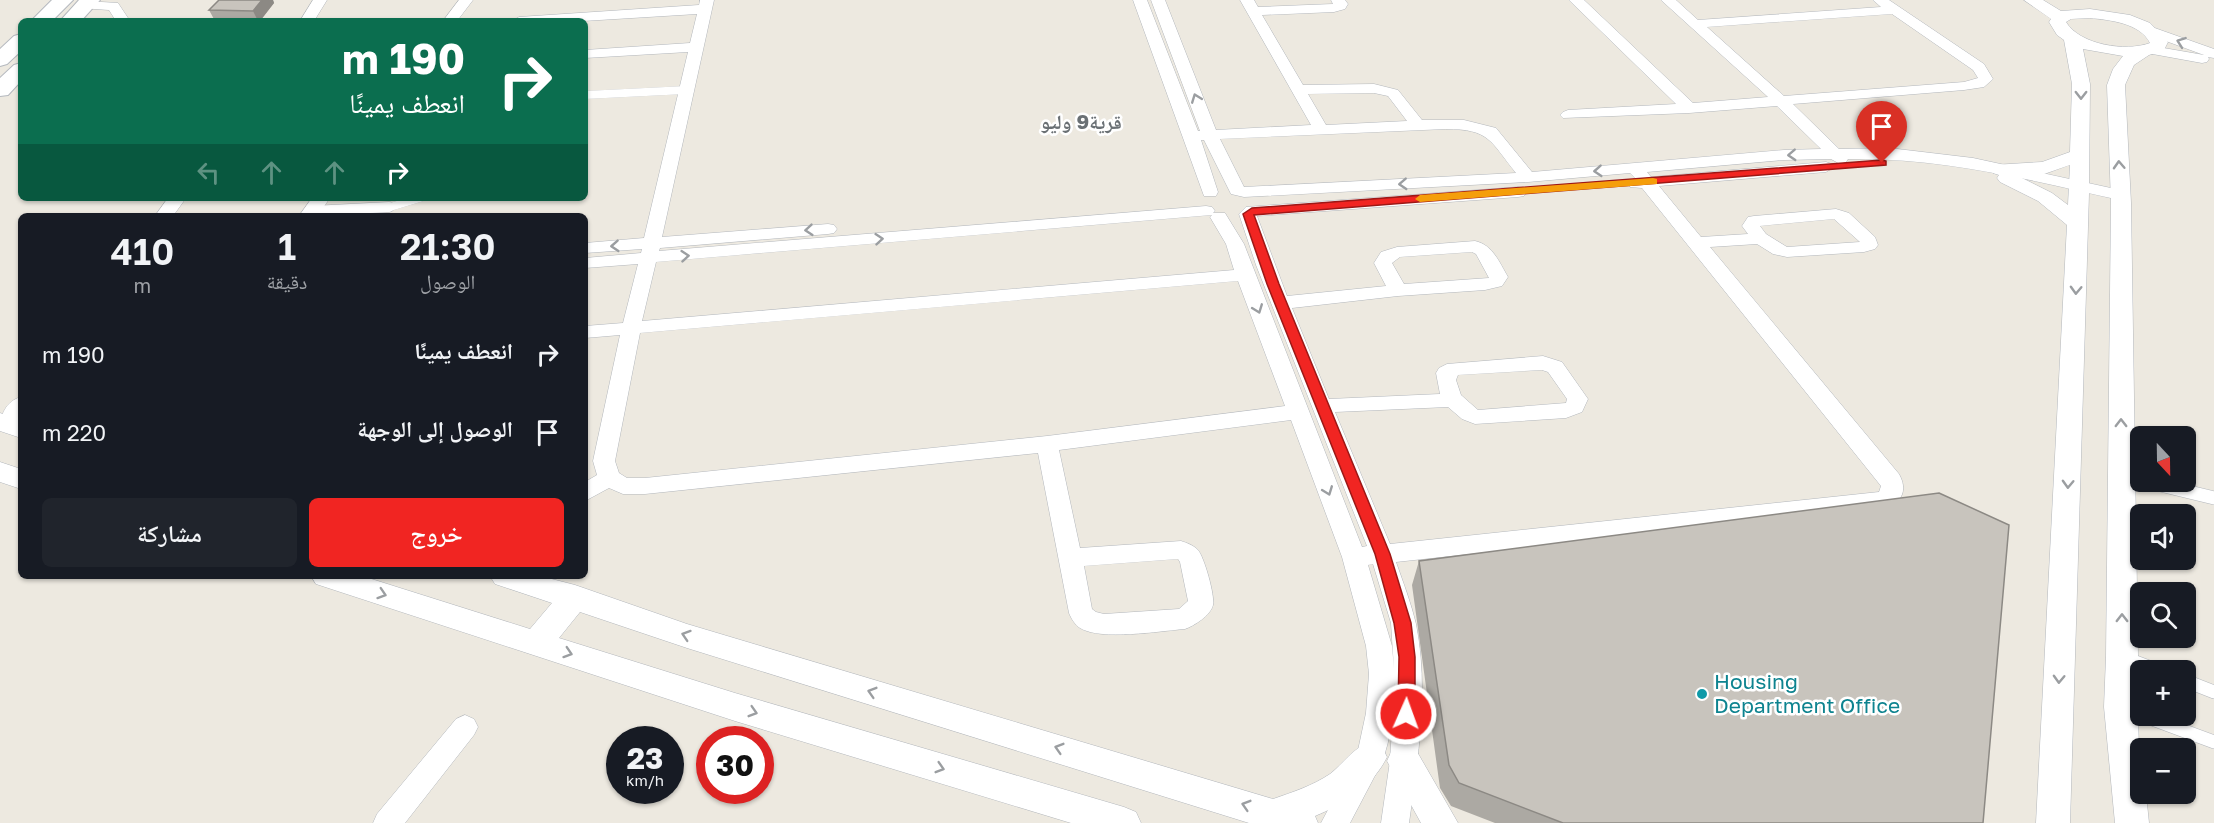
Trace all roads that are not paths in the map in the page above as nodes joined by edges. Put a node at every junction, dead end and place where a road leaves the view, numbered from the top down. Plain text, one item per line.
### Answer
1 (63, 0) edge
2 (320, 0) edge
3 (466, 0) edge
4 (1140, 0) edge
5 (1158, 0) edge
6 (1338, 0) edge
7 (1576, 0) edge
8 (1668, 0) edge
9 (1880, 0) edge
10 (2032, 0) edge
11 (2073, 0) edge
12 (88, 3) edge
13 (706, 4) edge
14 (1250, 6) edge
15 (1894, 10) junction
16 (2112, 16) junction
17 (44, 18) edge
18 (72, 18) edge
19 (121, 18) edge
20 (310, 18) edge
21 (452, 18) edge
22 (552, 18) edge
23 (1696, 24) junction
24 (2066, 27) junction
25 (18, 43) edge
26 (2148, 44) junction
27 (696, 46) junction
28 (588, 54) edge
29 (2214, 54) edge
30 (0, 60) edge
31 (2214, 60) edge
32 (18, 72) edge
33 (0, 90) edge
34 (686, 90) junction
35 (1298, 90) junction
36 (588, 95) edge
37 (1780, 100) junction
38 (1689, 108) junction
39 (1568, 115) dead end
40 (1418, 125) junction
41 (1322, 130) junction
42 (1192, 136) junction
43 (1210, 136) junction
44 (2079, 155) junction
45 (1840, 159) junction
46 (2004, 173) junction
47 (1641, 175) junction
48 (1528, 177) junction
49 (2079, 189) junction
50 (2121, 199) junction
51 (410, 201) edge
52 (1245, 202) junction
53 (1209, 204) junction
54 (314, 208) edge
55 (2078, 223) junction
56 (1760, 238) junction
57 (1696, 243) junction
58 (588, 248) edge
59 (650, 251) junction
60 (588, 262) edge
61 (1245, 275) junction
62 (1398, 290) junction
63 (1280, 303) junction
64 (631, 328) junction
65 (588, 332) edge
66 (1454, 400) junction
67 (1321, 406) junction
68 (1298, 412) junction
69 (1047, 444) junction
70 (2130, 449) edge
71 (0, 472) edge
72 (18, 478) edge
73 (609, 478) junction
74 (588, 491) edge
75 (2130, 492) edge
76 (2189, 492) edge
77 (2214, 498) edge
78 (1382, 554) junction
79 (1354, 557) junction
80 (1071, 558) junction
81 (335, 579) edge
82 (528, 579) edge
83 (543, 581) edge
84 (575, 597) junction
85 (536, 643) junction
86 (2122, 657) junction
87 (2130, 660) edge
88 (2196, 685) edge
89 (2130, 691) edge
90 (2214, 692) edge
91 (465, 726) dead end
92 (2135, 726) edge
93 (2172, 726) edge
94 (2214, 742) edge
95 (1370, 757) junction
96 (1404, 761) junction
97 (1288, 819) edge
98 (387, 823) edge
99 (1124, 823) edge
100 (1335, 823) edge
101 (1395, 823) edge
102 (1441, 823) edge
103 (2053, 823) edge
104 (2132, 823) edge

1 - 17 main road
2 - 20 street
3 - 21 street
4 - 42 street
43 -> 5 street
6 - 14 street
7 - 38 street
8 - 23 street
9 - 15 street
10 - 24 street
11 - 16 street
12 - 18 main road
12 - 19 street
13 - 22 street
13 - 27 street
14 - 35 street
15 - 23 street
15 - 37 street
16 - 24 street
16 - 26 street
23 - 37 street
24 - 26 street
24 -> 44 street
25 - 30 main road
29 -> 26 street
26 - 31 street
50 -> 26 street
27 - 28 street
27 - 34 street
32 - 33 main road
34 - 36 lane
34 - 59 street
35 - 40 street
35 - 41 street
37 - 38 street
37 - 45 street
38 - 39 street
40 - 41 street
40 - 48 street
41 - 43 street
42 - 43 street
42 - 53 street
43 - 52 street
44 - 46 street
44 - 49 street
45 - 46 street
45 - 47 street
46 - 49 street
46 - 55 street
47 -> 48 street
47 - 52 street
47 - 57 street
48 -> 52 street
49 - 50 street
49 - 55 street
70 -> 50 street
51 - 54 lane
52 - 53 street
52 - 53 street
52 - 63 street
53 - 59 street
53 - 61 street
55 -> 103 street
56 - 56 street
56 - 57 street
57 - 78 street
59 -> 58 street
59 - 60 street
59 - 64 street
61 - 64 street
61 -> 68 street
62 - 62 street
62 - 63 street
63 - 67 street
64 - 65 street
64 - 73 street
66 - 66 street
66 - 67 street
67 - 78 street
68 - 69 street
68 -> 79 street
69 - 73 street
69 - 80 street
71 - 72 street
73 - 74 street
86 -> 75 street
76 - 77 lane
78 - 79 street
78 - 96 street
79 - 95 street
80 - 80 street
81 -> 85 street
82 - 83 street
83 - 84 street
84 - 85 street
97 -> 84 street
85 -> 99 street
86 - 87 lane
86 - 89 street
88 - 90 lane
91 - 98 street
92 - 104 street
93 - 94 lane
95 - 97 street
95 - 100 street
96 - 101 street
96 - 102 street

